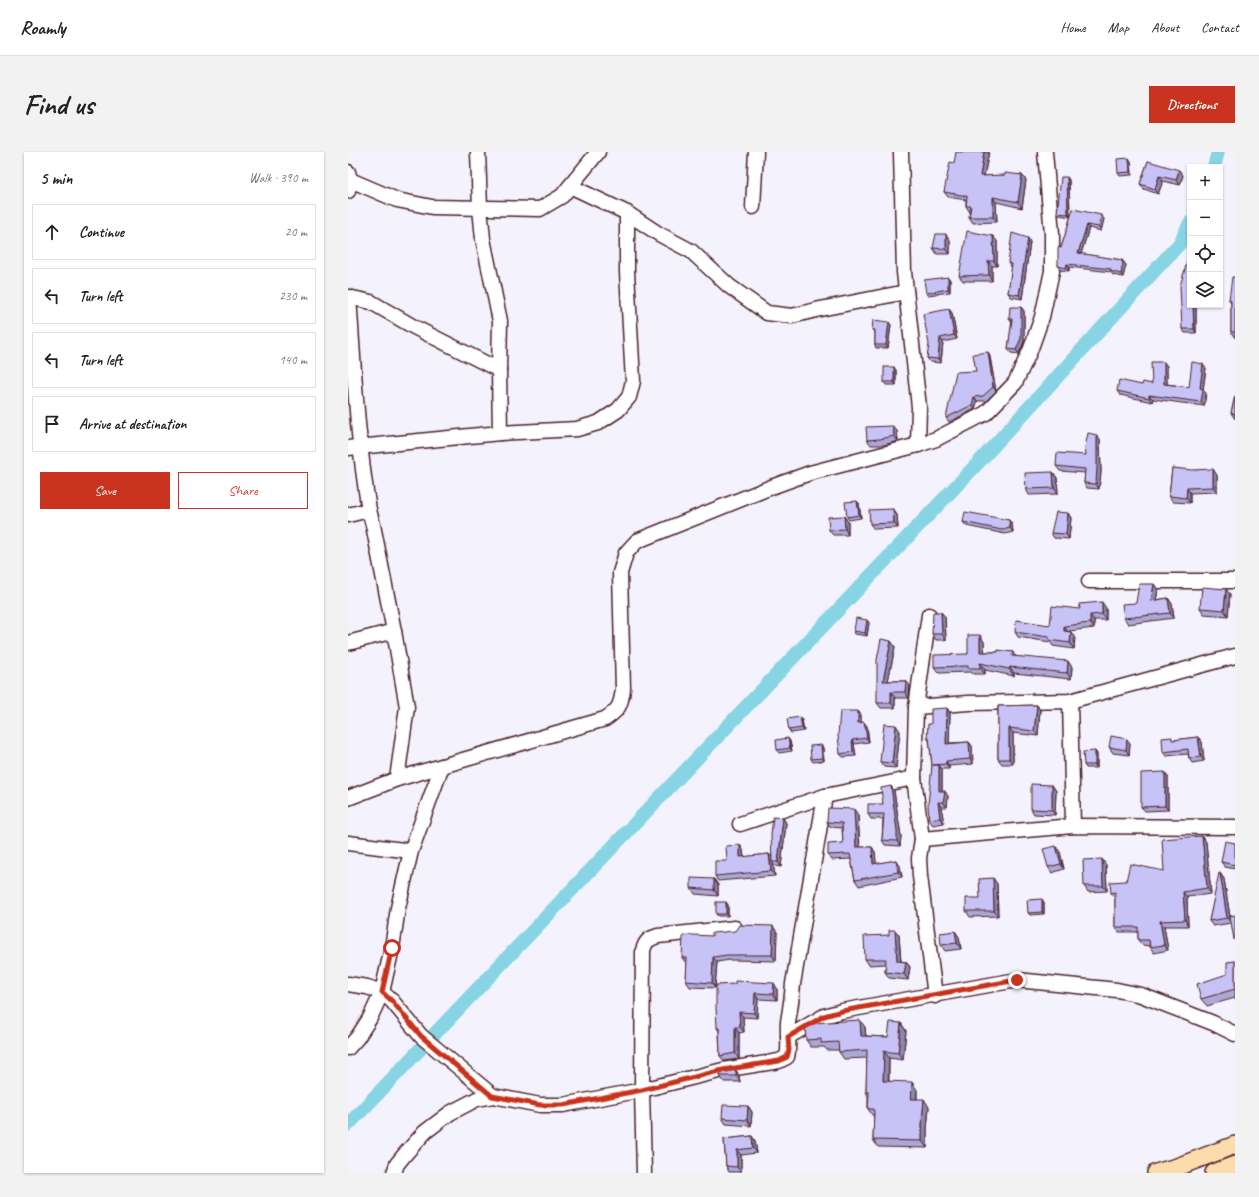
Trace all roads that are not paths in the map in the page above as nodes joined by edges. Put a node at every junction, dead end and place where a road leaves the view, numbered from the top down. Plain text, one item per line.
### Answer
1 (478, 152) edge
2 (598, 152) edge
3 (756, 152) edge
4 (901, 152) edge
5 (1045, 152) edge
6 (348, 180) edge
7 (570, 186) junction
8 (753, 207) dead end
9 (480, 208) junction
10 (627, 213) junction
11 (906, 292) junction
12 (348, 297) edge
13 (499, 370) junction
14 (500, 433) junction
15 (918, 445) junction
16 (354, 447) edge
17 (369, 510) junction
18 (348, 515) edge
19 (1089, 581) dead end
20 (1235, 581) edge
21 (929, 615) dead end
22 (394, 631) junction
23 (348, 643) edge
24 (1235, 656) edge
25 (1070, 701) junction
26 (916, 707) junction
27 (442, 766) junction
28 (914, 778) junction
29 (397, 779) junction
30 (825, 796) junction
31 (348, 798) edge
32 (740, 824) dead end
33 (1073, 826) junction
34 (1235, 827) edge
35 (922, 839) junction
36 (348, 843) edge
37 (411, 851) junction
38 (735, 928) edge
39 (348, 984) edge
40 (382, 992) junction
41 (935, 996) junction
42 (1235, 1034) edge
43 (788, 1037) junction
44 (348, 1048) edge
45 (642, 1090) junction
46 (492, 1096) junction
47 (1235, 1145) edge
48 (1235, 1165) edge
49 (394, 1173) edge
50 (644, 1173) edge
51 (1156, 1173) edge
52 (1214, 1173) edge

1 - 9 street
2 - 7 street
3 - 8 street
4 - 11 street
5 - 15 street
6 - 9 street
7 - 9 street
7 - 10 street
9 - 13 street
10 - 11 street
10 - 14 street
11 - 15 street
12 - 13 street
12 - 16 street
13 - 14 street
14 - 16 street
15 - 27 street
16 - 17 street
17 - 18 street
17 - 22 street
19 - 20 street
21 - 26 street
22 - 23 street
22 - 29 street
24 - 25 street
25 - 26 street
25 - 33 street
26 - 28 street
27 - 29 street
27 - 37 street
28 - 30 street
28 - 35 street
29 - 31 street
30 - 32 street
30 - 43 street
33 - 34 street
33 - 35 street
35 - 41 street
36 - 37 street
37 - 40 street
38 - 45 street
39 - 40 street
40 - 44 street
40 - 46 street
41 - 42 street
41 - 43 street
43 - 45 street
45 - 46 street
45 - 50 street
46 - 49 street
47 - 51 main road
48 - 52 main road

